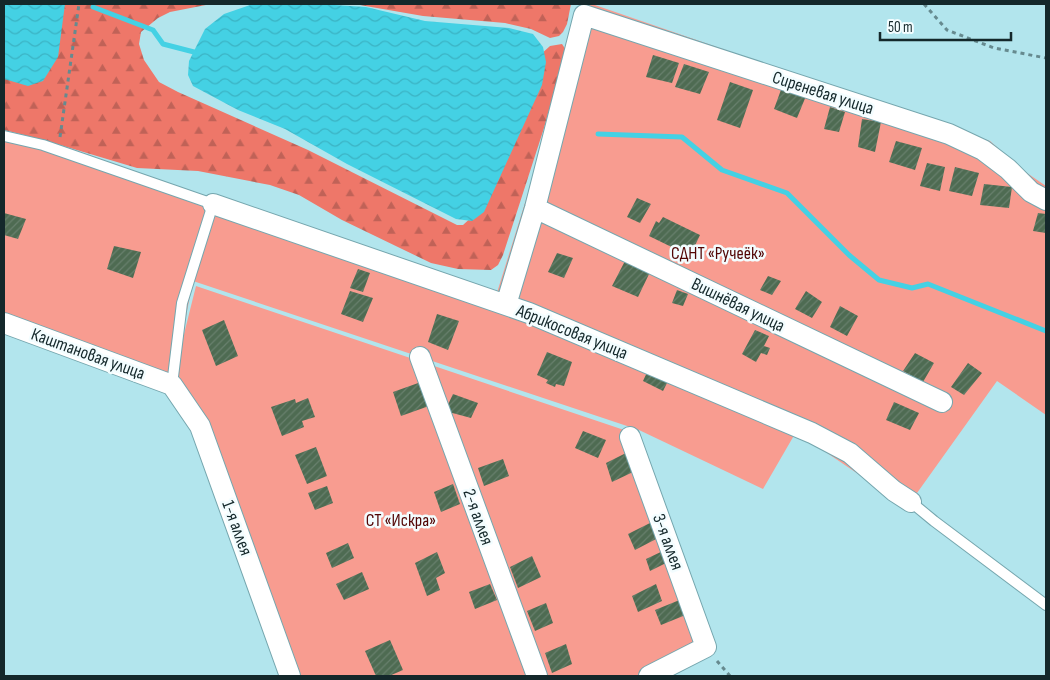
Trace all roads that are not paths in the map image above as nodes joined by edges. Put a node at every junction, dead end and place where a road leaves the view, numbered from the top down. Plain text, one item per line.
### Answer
1 (4, 136) edge
2 (1046, 200) edge
3 (213, 204) junction
4 (535, 208) junction
5 (506, 305) junction
6 (4, 323) edge
7 (420, 357) dead end
8 (172, 385) junction
9 (942, 402) dead end
10 (630, 436) dead end
11 (911, 502) joint
12 (1046, 605) edge
13 (290, 676) edge
14 (537, 676) edge
15 (649, 676) edge

1 - 3 lane
2 - 4 street, Сиреневая улица
3 - 5 street, Абрикосовая улица
3 - 8 lane
4 - 5 street
4 - 9 street, Вишнёвая улица
5 - 11 street, Абрикосовая улица
6 - 8 street, Каштановая улица
7 - 14 street, 2-я аллея
8 - 13 street, 1-я аллея
10 - 15 street, 3-я аллея
11 - 12 lane

